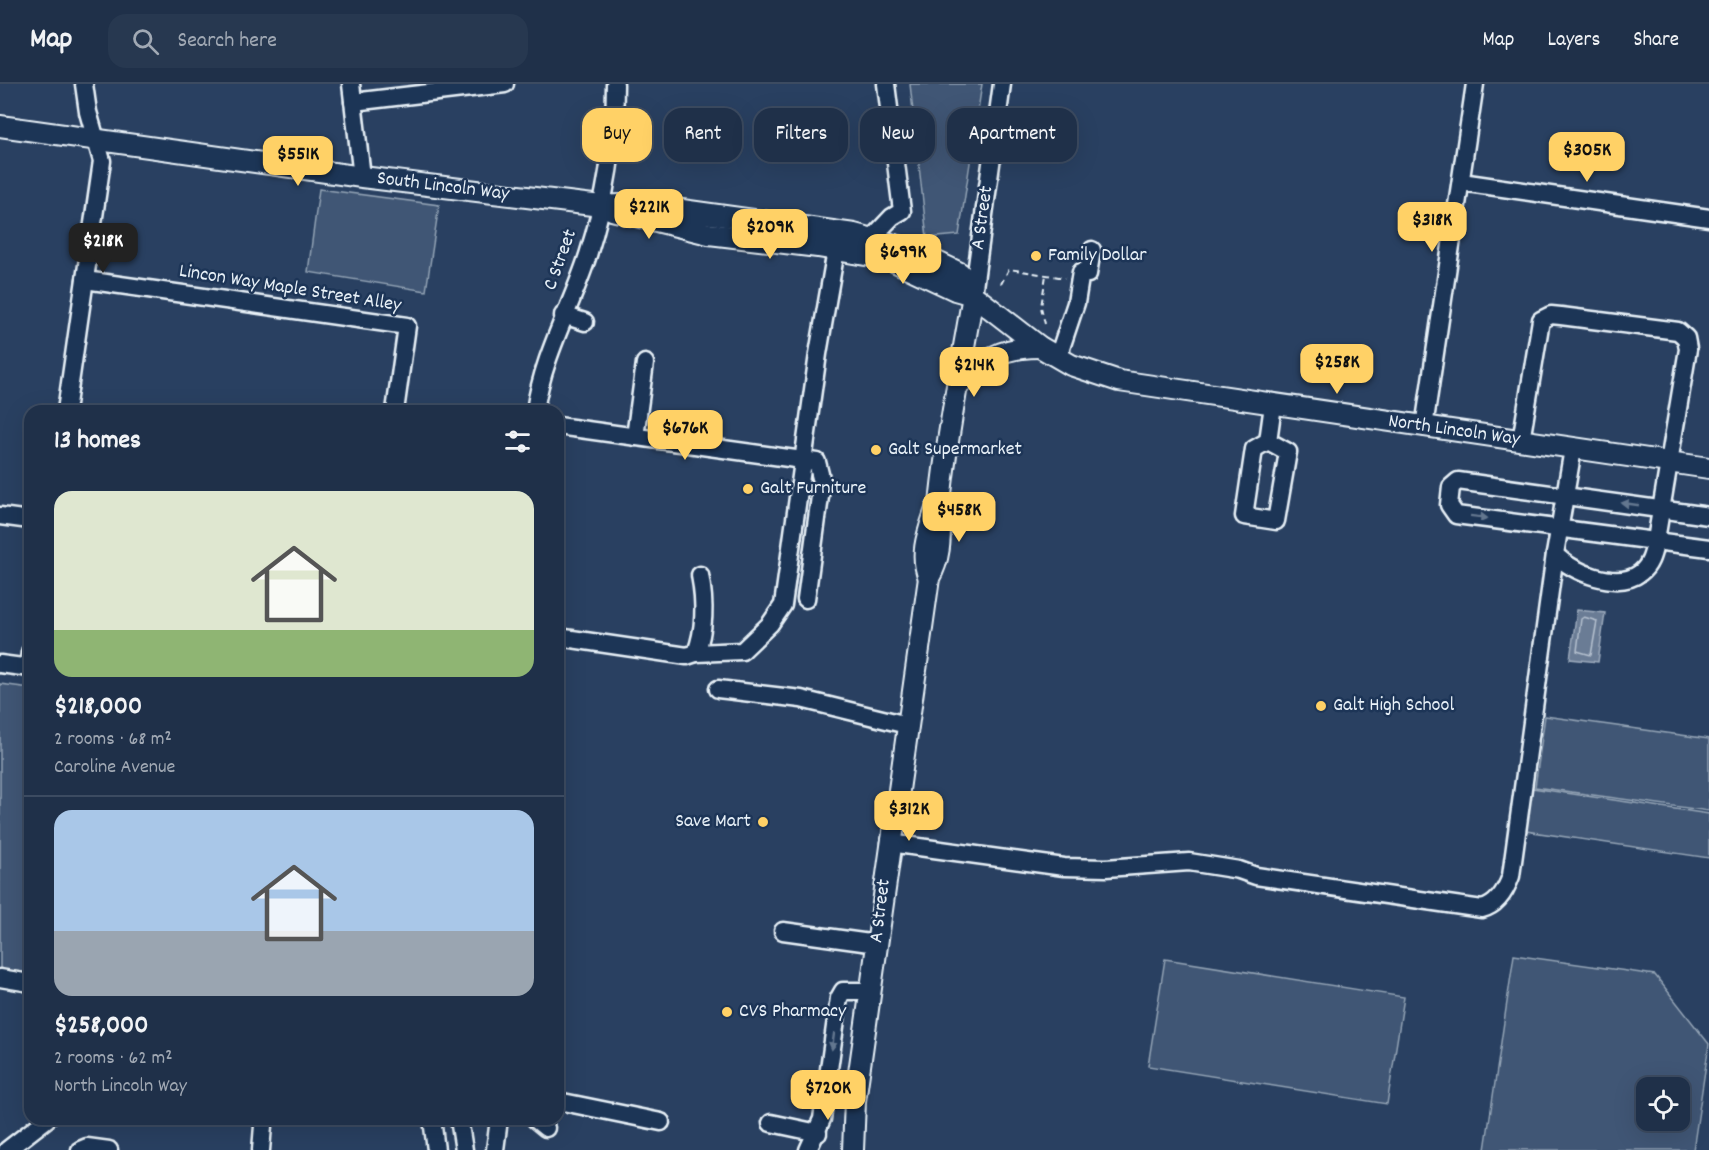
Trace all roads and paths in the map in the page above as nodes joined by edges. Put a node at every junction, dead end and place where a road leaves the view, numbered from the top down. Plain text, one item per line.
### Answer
1 (84, 84) edge
2 (351, 84) edge
3 (505, 84) edge
4 (615, 84) edge
5 (886, 84) edge
6 (1002, 84) edge
7 (1475, 84) edge
8 (353, 102) junction
9 (0, 126) edge
10 (96, 140) junction
11 (362, 177) junction
12 (1461, 182) junction
13 (601, 206) junction
14 (1709, 218) edge
15 (872, 238) junction
16 (836, 250) junction
17 (1092, 250) dead end
18 (1046, 275) junction
19 (1071, 278) dead end
20 (85, 280) junction
21 (1001, 284) dead end
22 (973, 295) junction
23 (563, 315) junction
24 (585, 322) dead end
25 (1045, 324) dead end
26 (1040, 347) junction
27 (1058, 357) junction
28 (645, 363) dead end
29 (957, 387) junction
30 (68, 405) edge
31 (396, 405) edge
32 (536, 405) edge
33 (1273, 405) junction
34 (564, 427) edge
35 (1424, 427) junction
36 (635, 437) junction
37 (1268, 441) junction
38 (1521, 441) junction
39 (1573, 449) junction
40 (811, 461) junction
41 (1669, 462) junction
42 (1709, 468) edge
43 (1565, 495) junction
44 (1660, 508) junction
45 (0, 516) edge
46 (1709, 516) edge
47 (24, 519) edge
48 (1560, 527) junction
49 (1656, 540) junction
50 (1709, 548) edge
51 (1556, 554) junction
52 (700, 575) dead end
53 (806, 599) dead end
54 (564, 638) edge
55 (696, 653) junction
56 (24, 663) edge
57 (0, 664) edge
58 (718, 689) dead end
59 (907, 725) junction
60 (890, 843) junction
61 (783, 931) dead end
62 (877, 944) junction
63 (0, 978) edge
64 (24, 982) edge
65 (870, 991) junction
66 (855, 1101) junction
67 (564, 1102) edge
68 (661, 1122) dead end
69 (771, 1123) dead end
70 (39, 1125) edge
71 (263, 1125) edge
72 (433, 1125) edge
73 (460, 1125) edge
74 (498, 1125) edge
75 (818, 1132) junction
76 (7, 1150) edge
77 (80, 1150) edge
78 (109, 1150) edge
79 (261, 1150) edge
80 (436, 1150) edge
81 (464, 1150) edge
82 (495, 1150) edge
83 (808, 1150) edge
84 (841, 1150) edge
85 (853, 1150) edge
86 (864, 1150) edge

1 - 10 street
2 - 8 street
3 - 8 street
4 - 13 street, C Street
5 - 15 street
6 - 22 street, A Street
7 - 12 street
8 - 11 street
9 - 10 main road, South Lincoln Way
10 - 11 main road, South Lincoln Way
10 - 20 street
11 - 13 main road, South Lincoln Way
12 - 14 street
12 - 35 street
13 - 15 main road, South Lincoln Way
13 - 16 main road, South Lincoln Way
13 - 23 street, C Street
15 - 22 main road, South Lincoln Way
16 - 22 main road, South Lincoln Way
16 - 40 street
17 - 27 street
18 - 19 path
18 - 21 path
18 - 25 path
20 - 30 street
20 - 31 street, Lincon Way Maple Street Alley
22 - 26 main road, North Lincoln Way
22 - 29 main road, A Street
23 - 24 street
23 - 32 street, C Street
26 - 27 main road, North Lincoln Way
26 - 29 main road
27 - 33 main road, North Lincoln Way
28 - 36 street
29 - 59 main road, A Street
33 - 35 main road, North Lincoln Way
33 - 37 street
34 - 36 street
35 - 38 main road, North Lincoln Way
36 - 40 street
37 - 37 street
38 - 39 main road, North Lincoln Way
38 - 41 street
39 - 41 main road, North Lincoln Way
39 - 43 street
40 - 53 street
40 - 55 street
41 - 42 main road, North Lincoln Way
41 - 44 street
44 -> 43 street
43 - 48 street
43 -> 48 street
44 - 46 street
44 - 49 street
45 - 47 street
48 - 49 street
48 - 51 street
49 - 50 street
49 - 51 street
51 - 60 street
52 - 55 street
54 - 55 street
56 - 57 street
58 - 59 street
59 - 60 main road, A Street
60 - 62 main road, A Street
61 - 62 street
62 - 65 main road, A Street
63 - 64 street
65 - 66 main road, A Street
65 -> 75 street
66 - 84 main road, A Street
66 - 85 main road, A Street
66 - 86 main road, A Street
67 - 68 street
69 - 75 street
70 - 76 street
71 - 79 street
72 - 80 street
73 - 81 street
74 - 82 street
75 - 83 street
77 - 78 street

